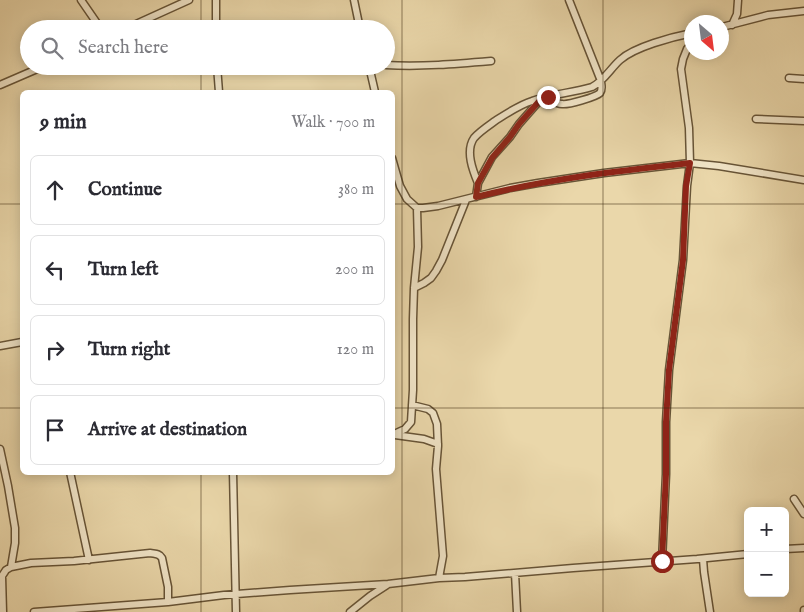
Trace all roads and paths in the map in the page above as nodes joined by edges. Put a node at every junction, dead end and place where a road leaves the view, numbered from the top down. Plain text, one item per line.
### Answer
1 (81, 0) edge
2 (189, 0) edge
3 (216, 0) edge
4 (354, 0) edge
5 (569, 0) edge
6 (738, 0) edge
7 (804, 11) edge
8 (95, 20) edge
9 (145, 20) edge
10 (216, 20) edge
11 (358, 20) edge
12 (732, 25) junction
13 (729, 26) edge
14 (684, 34) edge
15 (684, 56) edge
16 (491, 60) dead end
17 (395, 65) edge
18 (23, 75) edge
19 (218, 75) edge
20 (371, 75) edge
21 (789, 78) dead end
22 (804, 80) edge
23 (601, 81) junction
24 (0, 85) edge
25 (219, 90) edge
26 (375, 90) edge
27 (545, 97) junction
28 (756, 119) dead end
29 (804, 121) edge
30 (690, 163) junction
31 (395, 168) edge
32 (804, 180) edge
33 (478, 183) junction
34 (476, 197) junction
35 (466, 200) junction
36 (417, 208) junction
37 (414, 288) junction
38 (20, 342) edge
39 (0, 346) edge
40 (412, 405) junction
41 (395, 434) edge
42 (395, 435) edge
43 (438, 444) junction
44 (0, 449) edge
45 (71, 475) edge
46 (233, 475) edge
47 (794, 499) dead end
48 (804, 514) edge
49 (804, 548) edge
50 (789, 549) edge
51 (744, 554) edge
52 (703, 559) junction
53 (89, 560) junction
54 (662, 561) junction
55 (11, 567) junction
56 (515, 573) junction
57 (439, 578) junction
58 (388, 584) junction
59 (236, 594) junction
60 (168, 602) junction
61 (359, 608) edge
62 (3, 612) edge
63 (34, 612) edge
64 (236, 612) edge
65 (350, 612) edge
66 (517, 612) edge
67 (710, 612) edge

1 - 8 street
2 - 9 street
3 - 10 street
4 - 11 street
5 - 23 street
6 - 12 street
7 - 12 street
12 - 13 street
14 - 23 street
15 - 30 street
16 - 17 street
18 - 24 street
19 - 25 street
20 - 26 street
21 - 22 street
23 - 27 street
23 - 27 street
27 - 33 street
27 - 33 street
28 - 29 street
30 - 32 street
30 - 34 street
30 - 54 street
31 - 36 street
33 - 34 street
34 - 35 street
35 - 36 street
35 - 37 street
36 - 37 street
37 - 40 street
38 - 39 street
40 - 41 street
40 - 43 street
42 - 43 street
43 - 57 street
44 - 55 street
45 - 53 street
46 - 59 street
47 - 48 street
49 - 50 street
51 - 52 street
52 - 54 street
52 - 67 street
53 - 55 street
53 - 60 street
54 - 56 street
55 - 62 street
56 - 57 street
56 - 66 street
57 - 58 street
58 - 59 street
58 - 61 street
59 - 60 street
59 - 64 street
60 - 63 street
61 - 65 street

